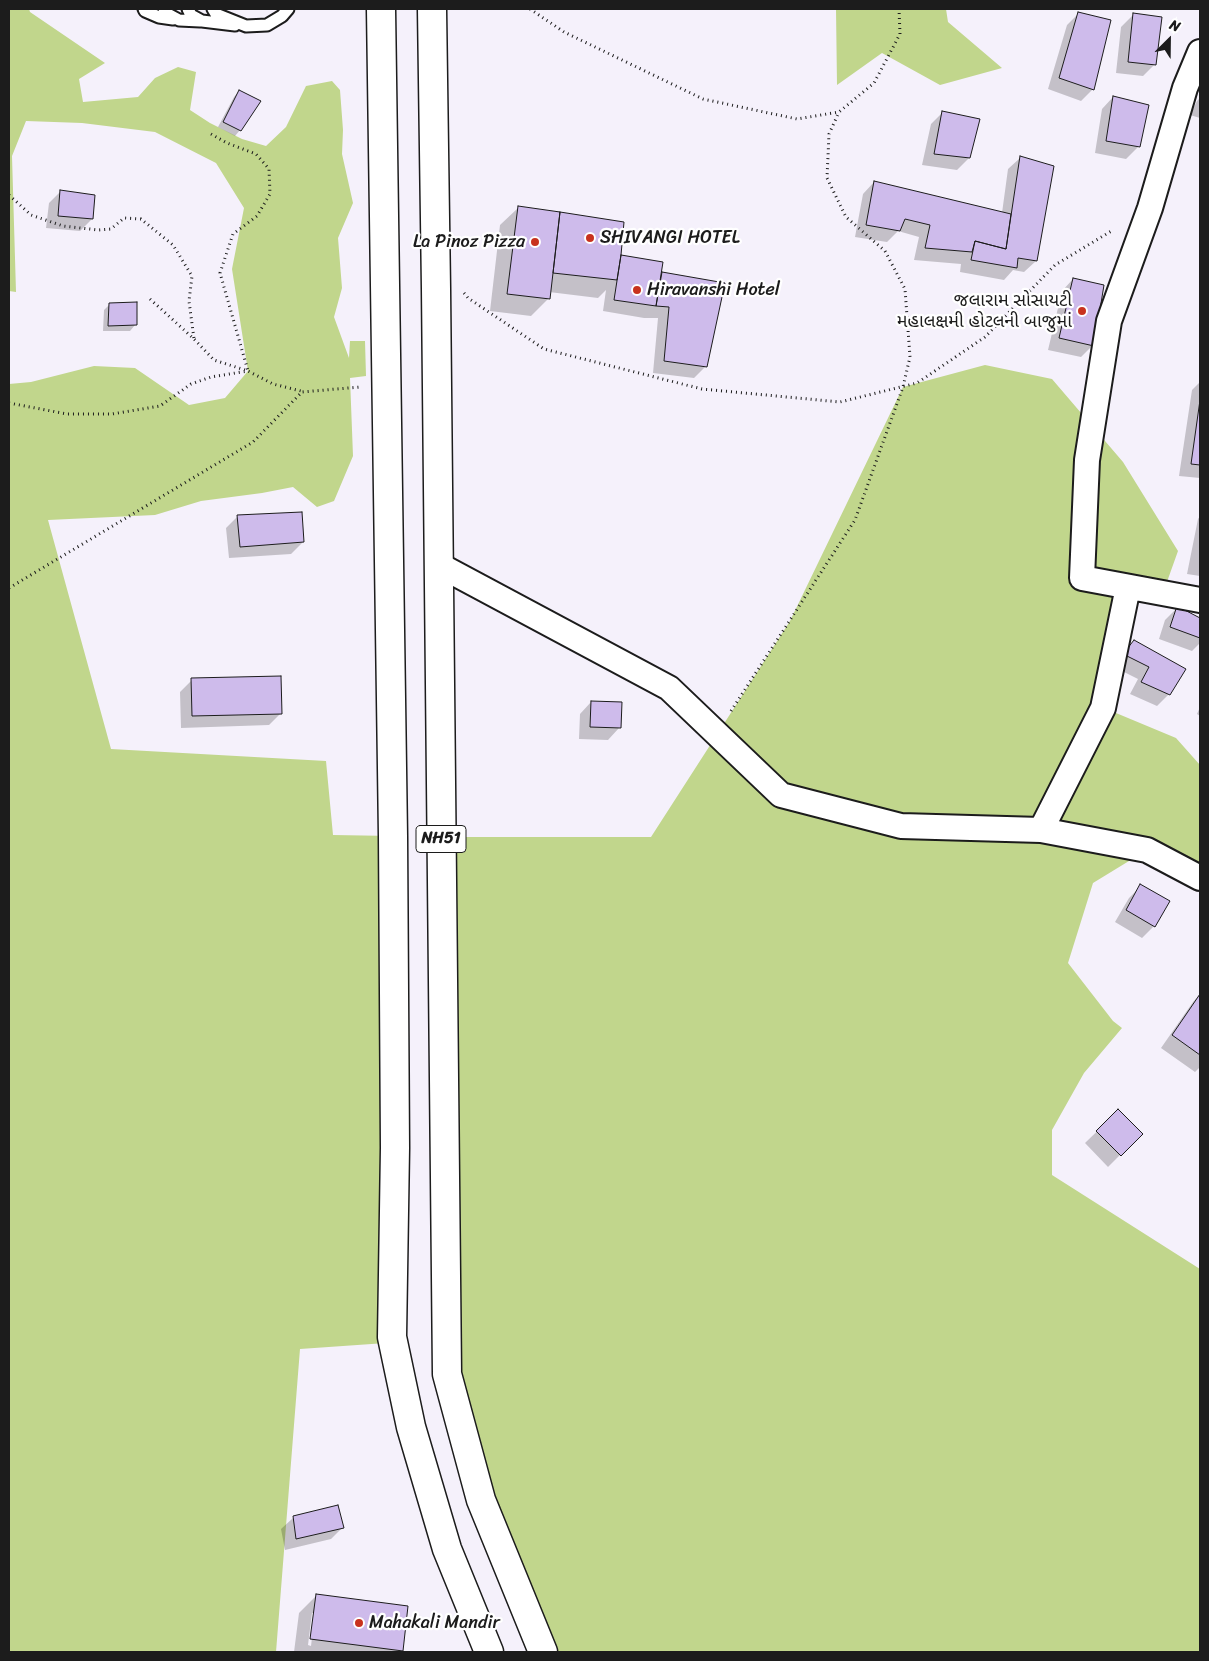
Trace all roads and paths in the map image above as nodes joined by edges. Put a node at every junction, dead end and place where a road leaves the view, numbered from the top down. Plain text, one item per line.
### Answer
1 (144, 9) edge
2 (164, 9) edge
3 (188, 9) edge
4 (213, 9) edge
5 (288, 9) edge
6 (432, 9) edge
7 (530, 9) edge
8 (899, 9) edge
9 (376, 12) edge
10 (179, 20) junction
11 (202, 21) junction
12 (246, 26) junction
13 (1200, 52) edge
14 (839, 112) junction
15 (211, 134) dead end
16 (9, 195) edge
17 (1150, 208) junction
18 (436, 261) junction
19 (150, 299) dead end
20 (194, 339) junction
21 (248, 371) junction
22 (386, 385) junction
23 (903, 386) junction
24 (302, 392) junction
25 (9, 403) edge
26 (439, 565) junction
27 (1128, 587) junction
28 (9, 588) edge
29 (1200, 600) edge
30 (716, 733) junction
31 (1041, 830) junction
32 (1200, 878) edge
33 (489, 1652) edge
34 (543, 1652) edge

1 - 10 lane
2 - 10 lane
3 - 11 lane
4 - 12 lane
5 - 12 lane
6 - 18 highway, NH51
7 - 14 path
8 - 14 path
9 - 22 highway, NH51
10 - 11 lane
11 - 12 lane
13 - 17 street
14 - 23 path
15 - 21 path
16 - 20 path
17 - 23 path
17 - 27 street
18 - 23 path
18 - 26 highway, NH51
19 - 20 path
20 - 21 path
21 - 24 path
21 - 25 path
22 - 24 path
22 - 33 highway, NH51
23 - 30 path
24 - 28 path
26 - 30 street
26 - 34 highway, NH51
27 - 29 street
27 - 31 street
30 - 31 street
31 - 32 street

